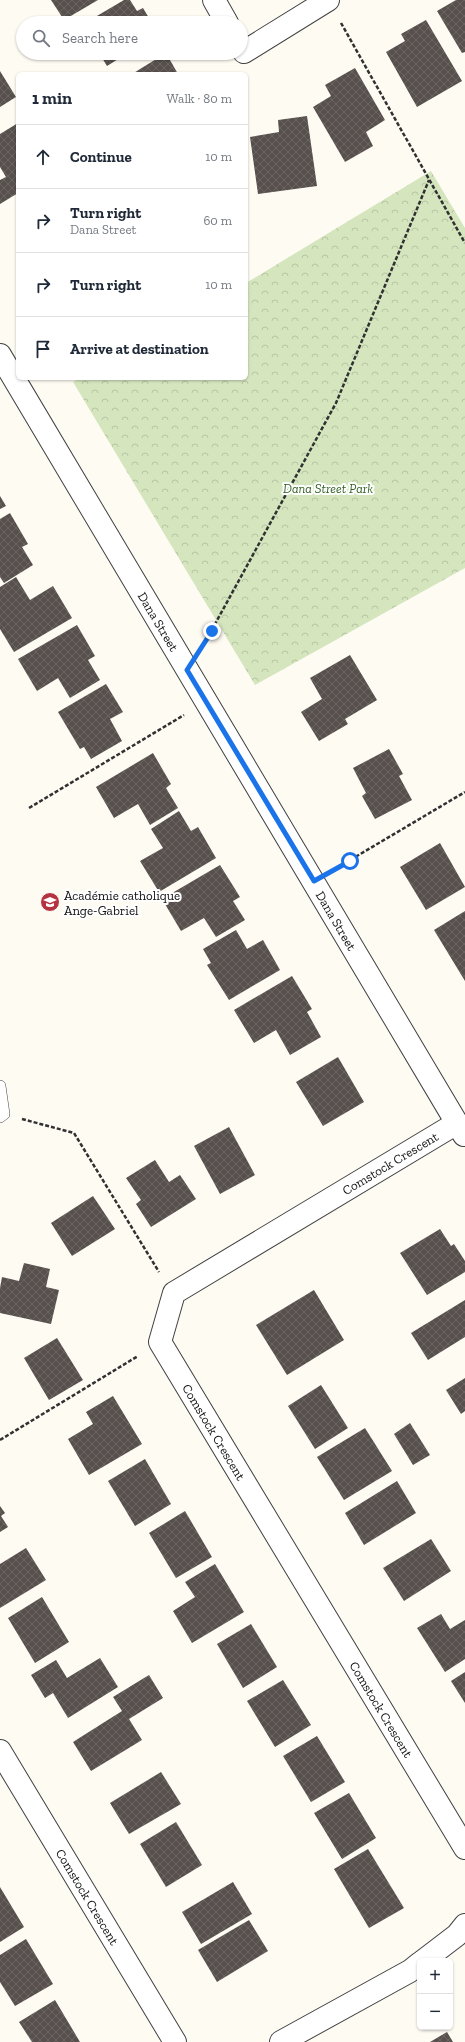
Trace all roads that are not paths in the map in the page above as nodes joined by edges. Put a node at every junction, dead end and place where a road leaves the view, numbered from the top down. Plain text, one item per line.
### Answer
1 (214, 0) edge
2 (328, 0) edge
3 (223, 16) edge
4 (248, 50) edge
5 (0, 355) edge
6 (0, 1086) edge
7 (2, 1116) edge
8 (461, 1129) edge
9 (0, 1751) edge
10 (465, 1848) edge
11 (465, 1925) edge
12 (427, 1958) edge
13 (417, 1965) edge
14 (174, 2042) edge
15 (281, 2042) edge

1 - 3 street
2 - 4 street
5 - 8 street, Dana Street
6 - 7 lane
8 - 10 street, Comstock Crescent
9 - 14 street, Comstock Crescent
11 - 12 street
13 - 15 street

